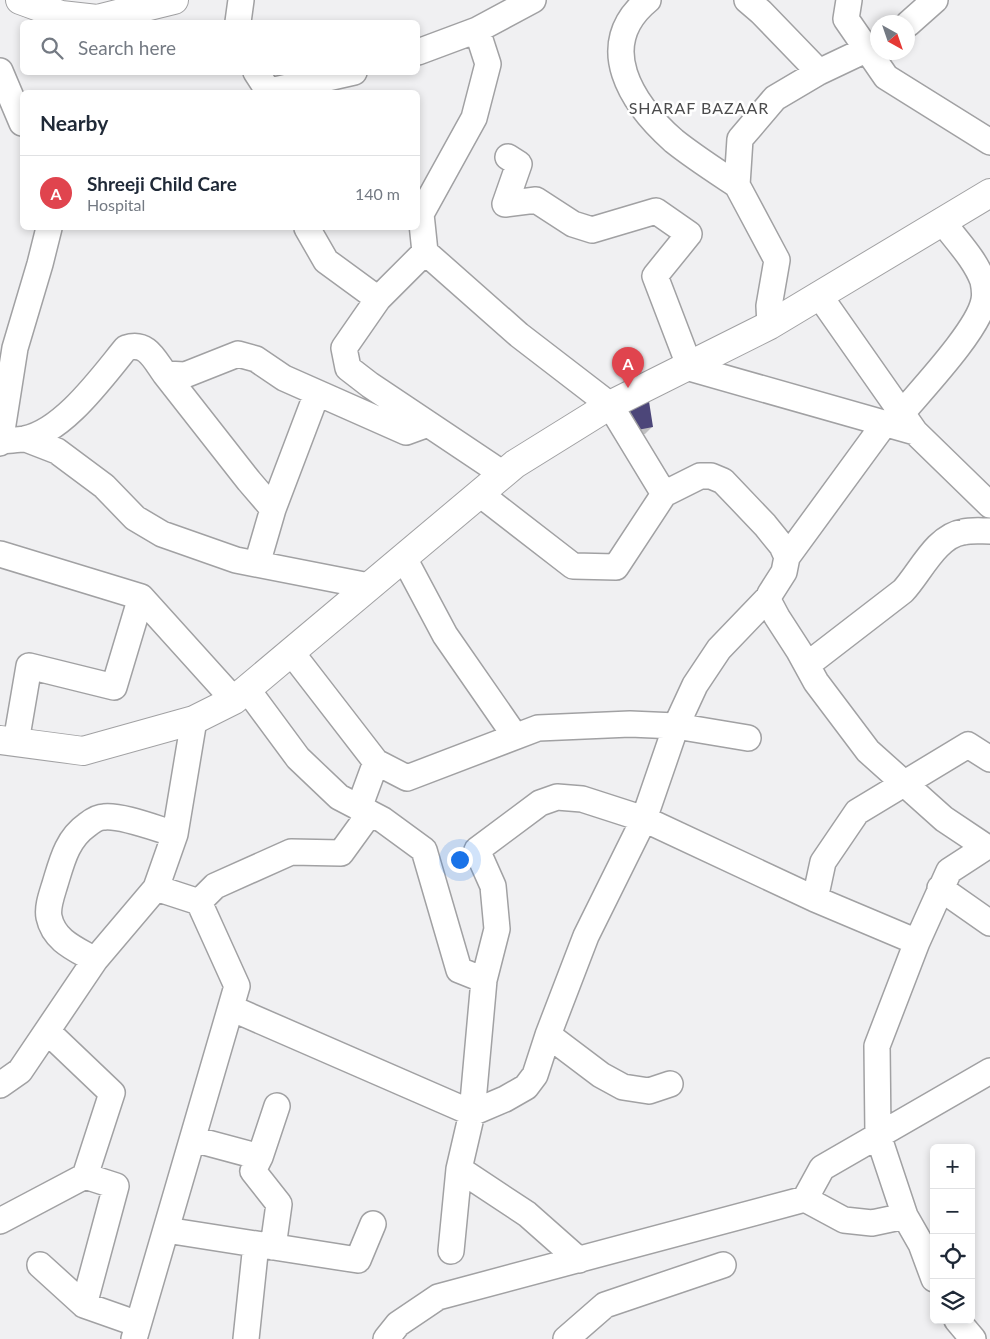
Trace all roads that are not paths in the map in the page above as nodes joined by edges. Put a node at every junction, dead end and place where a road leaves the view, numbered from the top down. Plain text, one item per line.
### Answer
1 (20, 0) edge
2 (174, 0) edge
3 (241, 0) edge
4 (533, 0) edge
5 (648, 0) edge
6 (747, 0) edge
7 (849, 0) edge
8 (935, 0) edge
9 (915, 18) edge
10 (238, 20) edge
11 (477, 30) junction
12 (870, 45) edge
13 (870, 48) edge
14 (420, 51) edge
15 (878, 60) edge
16 (0, 71) edge
17 (819, 72) junction
18 (336, 75) edge
19 (265, 87) edge
20 (20, 118) edge
21 (990, 142) edge
22 (508, 157) dead end
23 (737, 185) junction
24 (990, 193) edge
25 (942, 221) junction
26 (48, 230) edge
27 (308, 230) edge
28 (425, 252) junction
29 (819, 295) junction
30 (378, 300) junction
31 (770, 325) junction
32 (688, 366) junction
33 (165, 374) junction
34 (317, 392) junction
35 (610, 405) junction
36 (901, 423) junction
37 (428, 424) junction
38 (26, 439) junction
39 (1, 442) edge
40 (503, 474) junction
41 (480, 494) junction
42 (664, 494) junction
43 (990, 505) edge
44 (272, 508) junction
45 (990, 530) edge
46 (0, 554) edge
47 (787, 557) junction
48 (404, 558) junction
49 (257, 564) junction
50 (370, 586) junction
51 (141, 597) junction
52 (768, 598) junction
53 (291, 652) junction
54 (807, 665) junction
55 (241, 694) junction
56 (194, 720) junction
57 (676, 726) junction
58 (515, 736) junction
59 (748, 738) dead end
60 (8, 741) edge
61 (990, 759) edge
62 (376, 762) junction
63 (904, 782) junction
64 (364, 811) junction
65 (644, 819) junction
66 (175, 834) junction
67 (988, 847) edge
68 (156, 888) junction
69 (940, 888) junction
70 (815, 899) junction
71 (199, 902) junction
72 (990, 923) edge
73 (917, 942) junction
74 (95, 960) junction
75 (484, 980) junction
76 (231, 1008) junction
77 (48, 1032) junction
78 (548, 1034) junction
79 (990, 1071) edge
80 (670, 1084) dead end
81 (0, 1085) edge
82 (277, 1106) dead end
83 (472, 1113) junction
84 (878, 1135) junction
85 (192, 1139) junction
86 (260, 1157) junction
87 (459, 1169) junction
88 (85, 1176) junction
89 (805, 1199) junction
90 (905, 1216) junction
91 (0, 1220) edge
92 (373, 1224) dead end
93 (166, 1230) junction
94 (264, 1246) junction
95 (451, 1251) dead end
96 (579, 1260) junction
97 (40, 1265) dead end
98 (723, 1265) dead end
99 (930, 1268) edge
100 (84, 1305) junction
101 (960, 1324) edge
102 (136, 1331) edge
103 (246, 1339) edge
104 (386, 1339) edge
105 (566, 1339) edge
106 (973, 1339) edge

1 - 2 street
3 - 10 street
4 - 11 street
5 - 23 street
6 - 17 street
7 - 12 street
8 - 9 street
11 - 14 street
11 - 28 street
13 - 17 street
15 - 21 street
16 - 20 street
17 - 23 street
18 - 19 street
22 - 32 street
23 - 31 street
24 - 25 street
25 - 29 street
25 - 36 street
26 - 39 street
27 - 30 street
28 - 30 street
28 - 35 street
29 - 31 street
29 - 36 street
30 - 37 street
31 - 32 street
32 - 35 street
32 - 36 street
33 - 34 street
33 - 38 street
33 - 44 street
34 - 37 street
34 - 44 street
35 - 40 street
35 - 42 street
36 - 43 street
36 - 47 street
37 - 40 street
38 - 39 street
38 - 49 street
40 - 41 street
41 - 42 street
41 - 48 street
42 - 47 street
44 - 49 street
45 - 54 street
46 - 51 street
47 - 52 street
48 - 50 street
48 - 58 street
49 - 50 street
50 - 53 street
51 - 55 street
51 - 60 street
52 - 54 street
52 - 57 street
53 - 55 street
53 - 62 street
54 - 63 street
55 - 56 street
55 - 64 street
56 - 60 street
56 - 66 street
57 - 58 street
57 - 59 street
57 - 65 street
58 - 62 street
61 - 63 street
62 - 64 street
63 - 67 street
63 - 70 street
64 - 71 street
64 - 75 street
65 - 70 street
65 - 75 street
65 - 78 street
66 - 68 street
66 - 74 street
67 - 69 street
68 - 71 street
68 - 74 street
69 - 72 street
69 - 73 street
70 - 73 street
71 - 76 street
73 - 84 street
74 - 77 street
75 - 83 street
76 - 83 street
76 - 85 street
77 - 81 street
77 - 88 street
78 - 80 street
78 - 83 street
79 - 84 street
82 - 86 street
83 - 87 street
84 - 89 street
84 - 90 street
85 - 86 street
85 - 93 street
86 - 94 street
87 - 95 street
87 - 96 street
88 - 91 street
88 - 100 street
89 - 90 street
89 - 96 street
90 - 99 street
92 - 94 street
93 - 94 street
93 - 102 street
94 - 103 street
96 - 104 street
97 - 100 street
98 - 105 street
100 - 102 street
101 - 106 street

